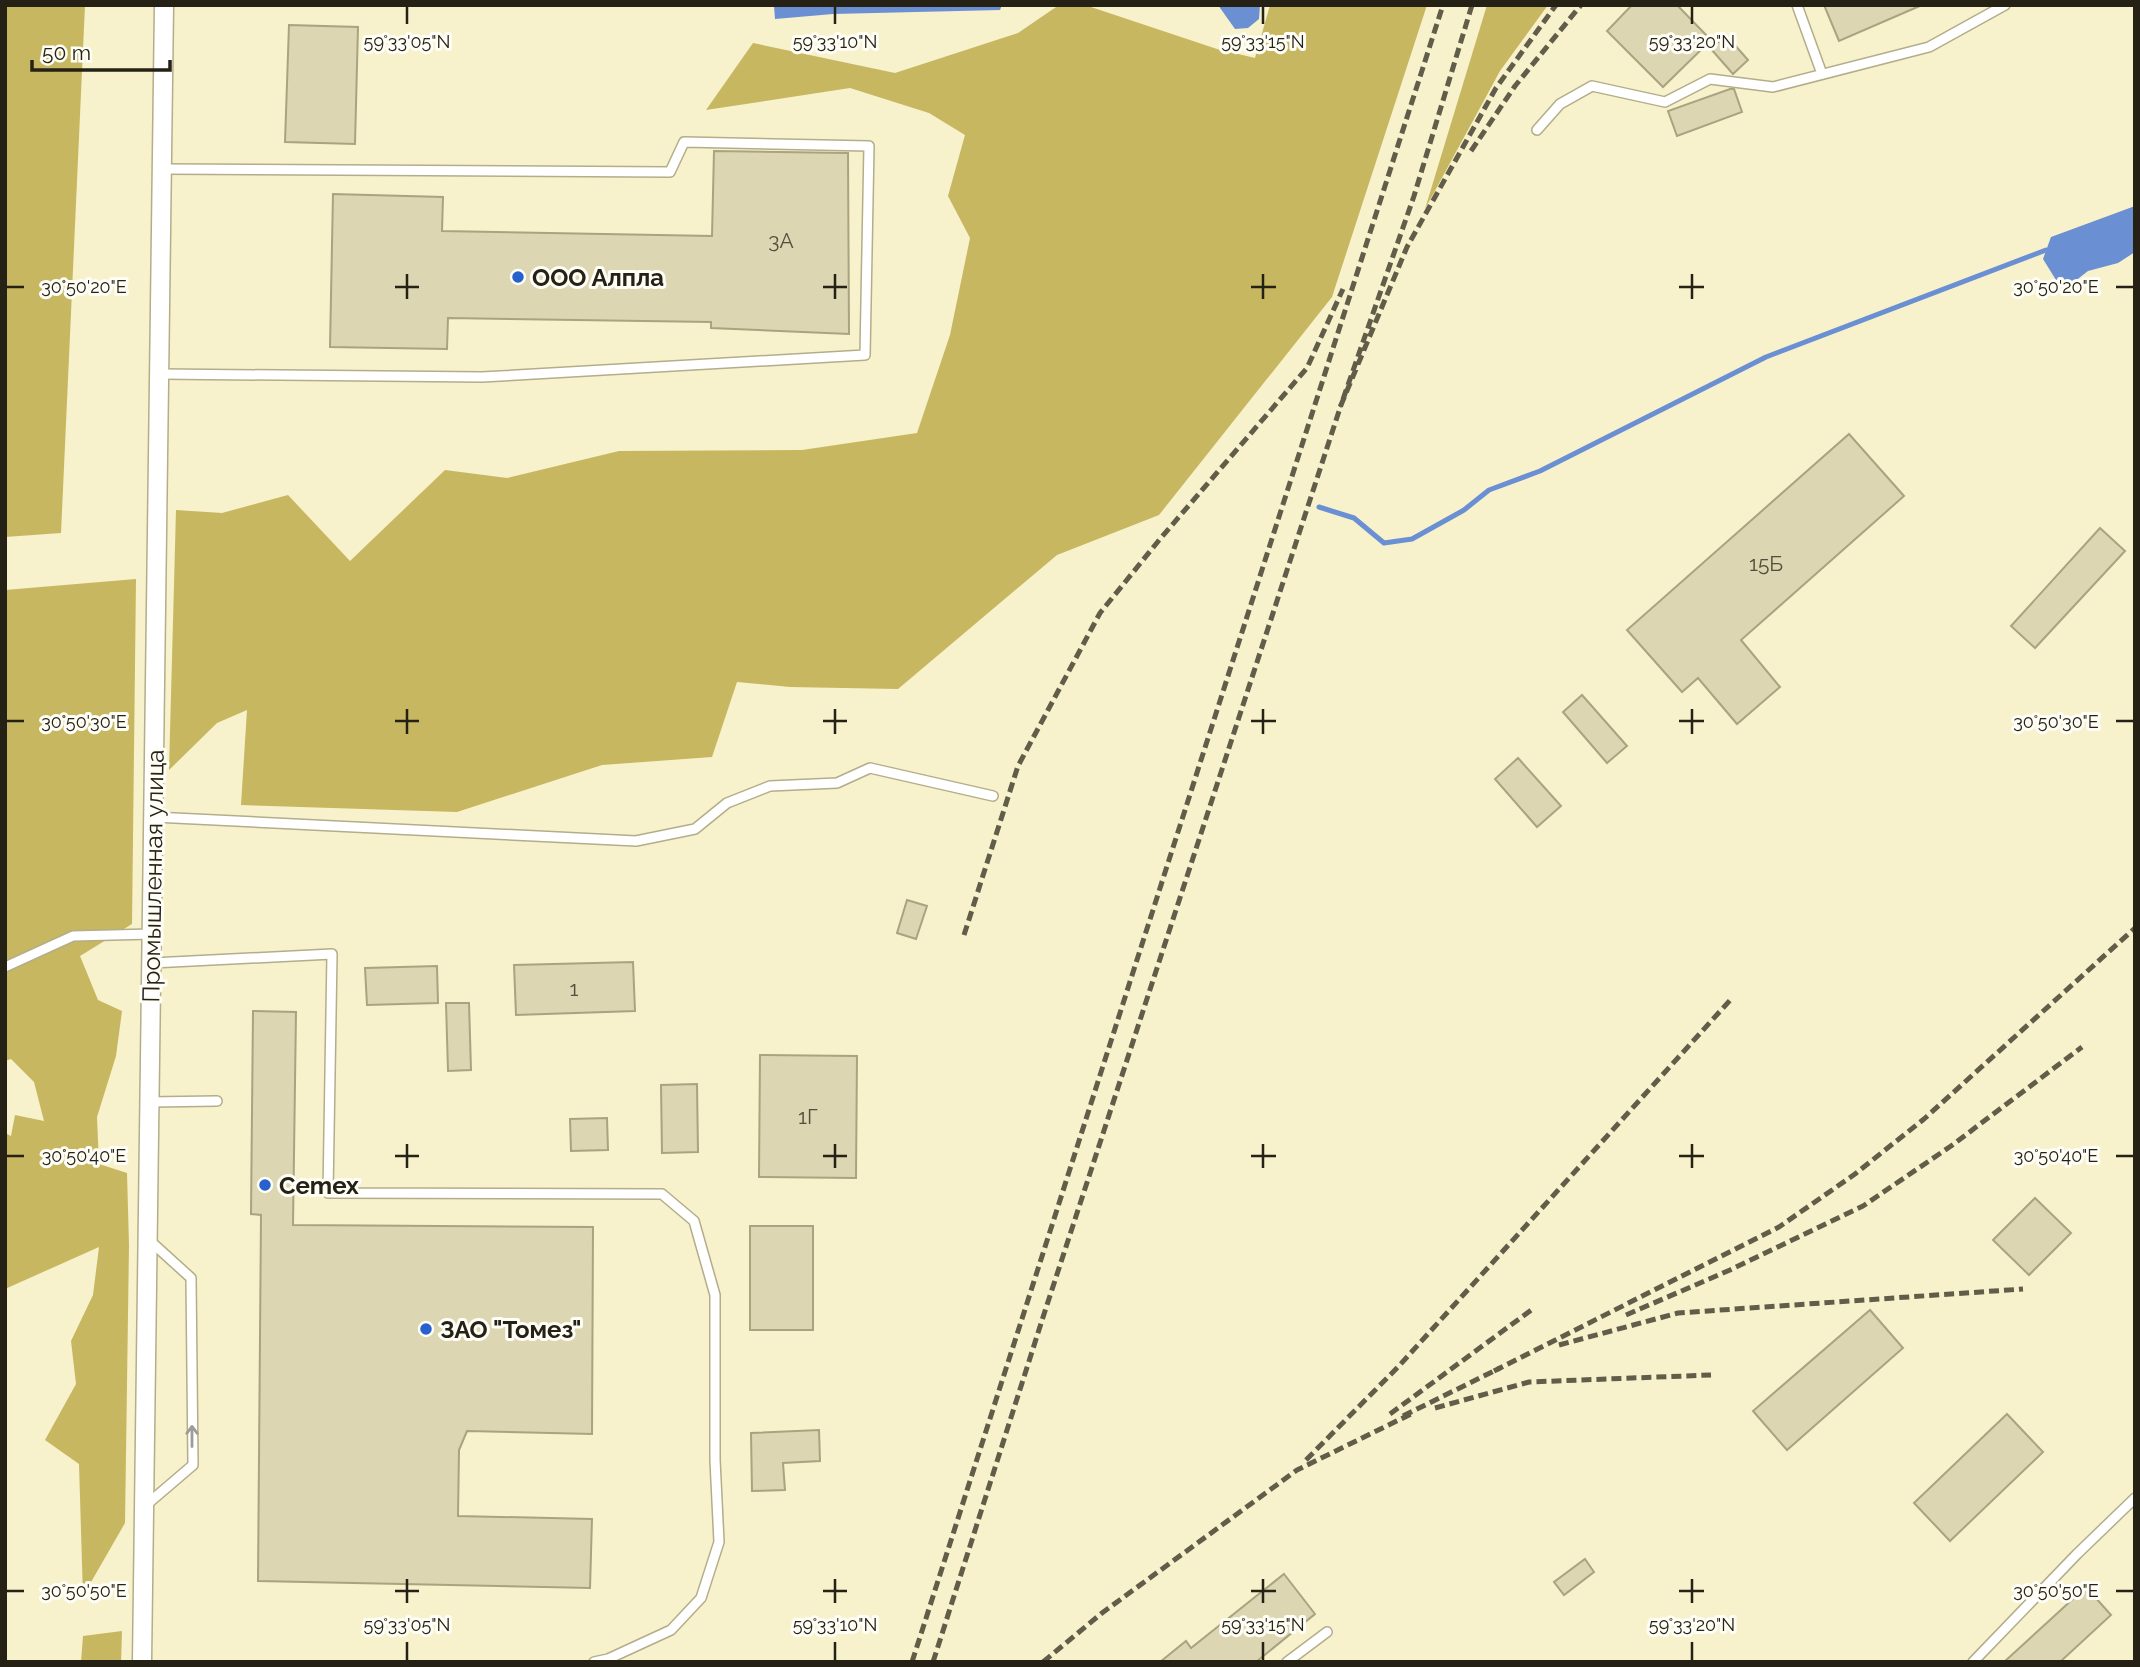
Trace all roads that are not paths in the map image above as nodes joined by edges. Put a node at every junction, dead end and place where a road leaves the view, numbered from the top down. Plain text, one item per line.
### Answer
1 (164, 5) edge
2 (1797, 5) edge
3 (2005, 5) edge
4 (1822, 74) junction
5 (1537, 130) dead end
6 (164, 169) junction
7 (161, 374) junction
8 (993, 796) dead end
9 (154, 817) junction
10 (152, 934) junction
11 (152, 963) junction
12 (5, 967) edge
13 (217, 1101) dead end
14 (150, 1102) junction
15 (148, 1239) junction
16 (2135, 1498) edge
17 (144, 1507) junction
18 (1327, 1632) dead end
19 (142, 1662) edge
20 (594, 1662) edge
21 (1287, 1662) edge
22 (1973, 1662) edge

1 - 6 street, Промышленная улица
2 - 4 lane
3 - 4 lane
4 - 5 lane
6 - 7 street, Промышленная улица
6 - 7 lane
7 - 9 street, Промышленная улица
8 - 9 lane
9 - 10 street, Промышленная улица
10 - 11 street, Промышленная улица
10 - 12 lane
11 - 14 street, Промышленная улица
11 - 20 lane
13 - 14 lane
14 - 15 street, Промышленная улица
15 - 17 street, Промышленная улица
17 -> 15 lane
16 - 22 lane
17 - 19 street, Промышленная улица
18 - 21 lane

